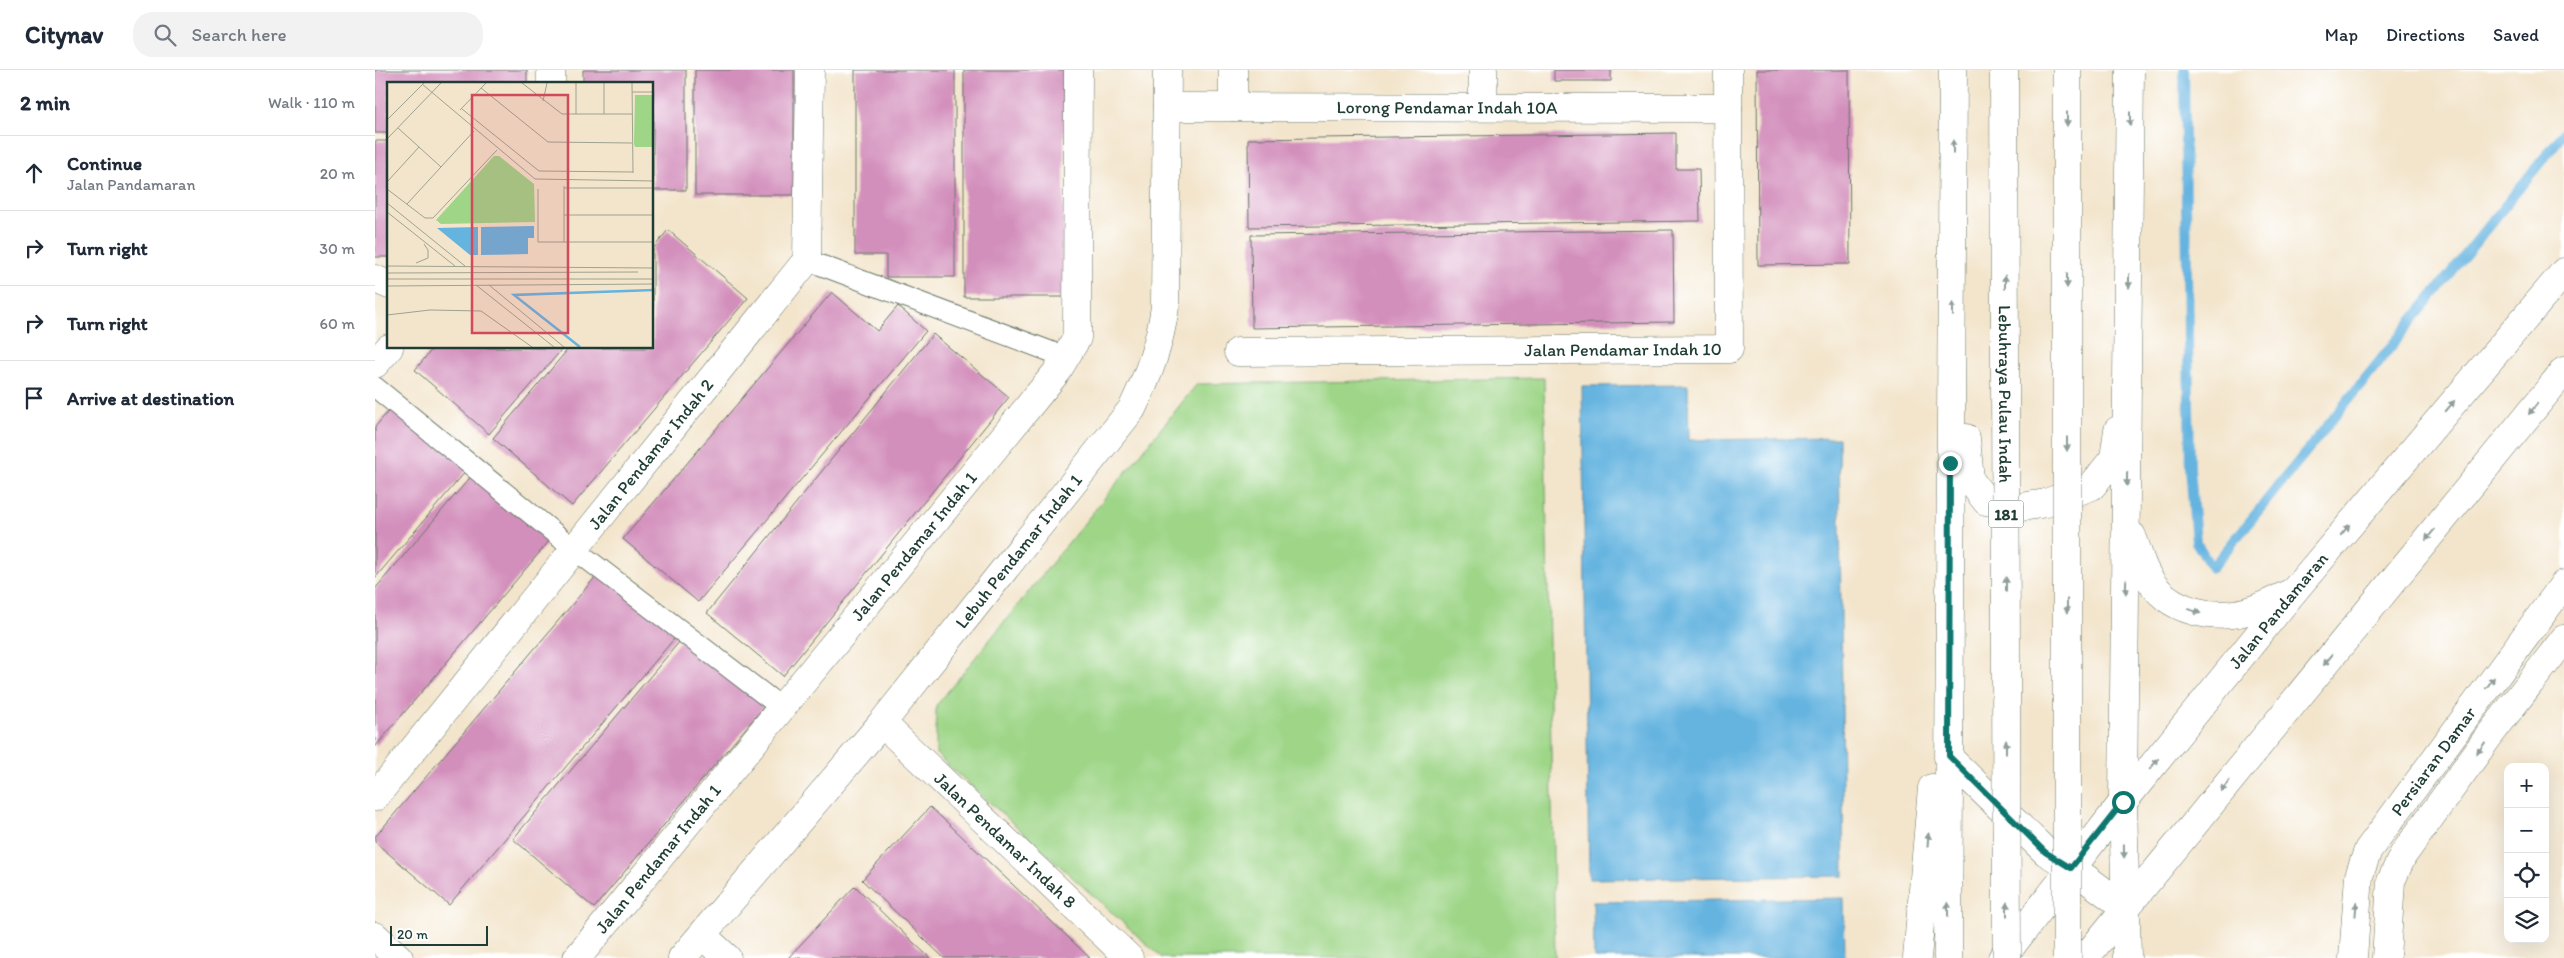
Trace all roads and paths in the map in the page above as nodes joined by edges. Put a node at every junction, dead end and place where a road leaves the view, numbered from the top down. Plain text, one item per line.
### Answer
1 (810, 70) edge
2 (1078, 70) edge
3 (1167, 70) edge
4 (1233, 70) edge
5 (1483, 70) edge
6 (1728, 70) edge
7 (1953, 70) edge
8 (2004, 70) edge
9 (2067, 70) edge
10 (2130, 70) edge
11 (1167, 107) junction
12 (1233, 107) junction
13 (1483, 107) junction
14 (1728, 108) junction
15 (807, 260) junction
16 (2564, 272) edge
17 (375, 279) edge
18 (387, 285) edge
19 (388, 349) edge
20 (1953, 349) junction
21 (1238, 352) dead end
22 (2129, 355) junction
23 (1065, 357) junction
24 (375, 364) edge
25 (2564, 371) edge
26 (375, 387) edge
27 (2127, 520) junction
28 (574, 549) junction
29 (1949, 564) junction
30 (2564, 584) edge
31 (2293, 592) junction
32 (2564, 640) edge
33 (782, 708) junction
34 (883, 723) junction
35 (1949, 756) junction
36 (375, 797) edge
37 (2123, 802) junction
38 (2071, 868) junction
39 (2126, 908) junction
40 (702, 935) junction
41 (375, 936) edge
42 (399, 958) edge
43 (577, 958) edge
44 (682, 958) edge
45 (727, 958) edge
46 (1129, 958) edge
47 (1917, 958) edge
48 (1949, 958) edge
49 (2002, 958) edge
50 (2007, 958) edge
51 (2067, 958) edge
52 (2085, 958) edge
53 (2127, 958) edge
54 (2353, 958) edge
55 (2386, 958) edge

1 - 15 main road
2 - 23 main road, Jalan Pendamar Indah 1
3 - 11 main road, Lebuh Pendamar Indah 1
4 - 12 main road
5 - 13 main road
6 - 14 main road, Jalan Pendamar Indah 10
20 -> 7 main road
50 -> 8 main road, Lebuhraya Pulau Indah / 181, bridge
9 -> 51 main road, bridge
10 -> 22 main road
11 - 12 main road, Lorong Pendamar Indah 10A
11 - 34 main road, Lebuh Pendamar Indah 1
12 - 13 main road, Lorong Pendamar Indah 10A
13 - 14 main road, Lorong Pendamar Indah 10A
14 - 21 main road, Jalan Pendamar Indah 10
15 - 23 lane
15 - 28 main road, Jalan Pendamar Indah 2
31 -> 16 main road, Jalan Pandamaran
17 - 18 main road
19 - 24 main road
20 - 22 main road
20 - 29 main road
22 -> 27 main road
23 - 33 main road, Jalan Pendamar Indah 1
25 -> 39 main road
26 - 28 lane
27 -> 31 main road
27 -> 37 main road
28 - 33 lane
28 - 36 main road, Jalan Pendamar Indah 2
29 - 35 main road
47 -> 29 main road
54 -> 30 main road, Persiaran Damar
37 -> 31 main road, Jalan Pandamaran
32 -> 55 main road, Persiaran Damar
33 - 43 main road, Jalan Pendamar Indah 1
34 - 40 main road, Lebuh Pendamar Indah 1
34 - 46 main road, Jalan Pendamar Indah 8
35 - 38 main road
48 -> 35 main road
37 - 38 main road, Jalan Pandamaran
37 -> 39 main road
38 - 39 main road
38 - 49 main road, Jalan Pandamaran
39 - 52 main road
39 - 53 main road
40 - 44 main road, Lebuh Pendamar Indah 1
40 - 45 main road
41 - 42 main road

